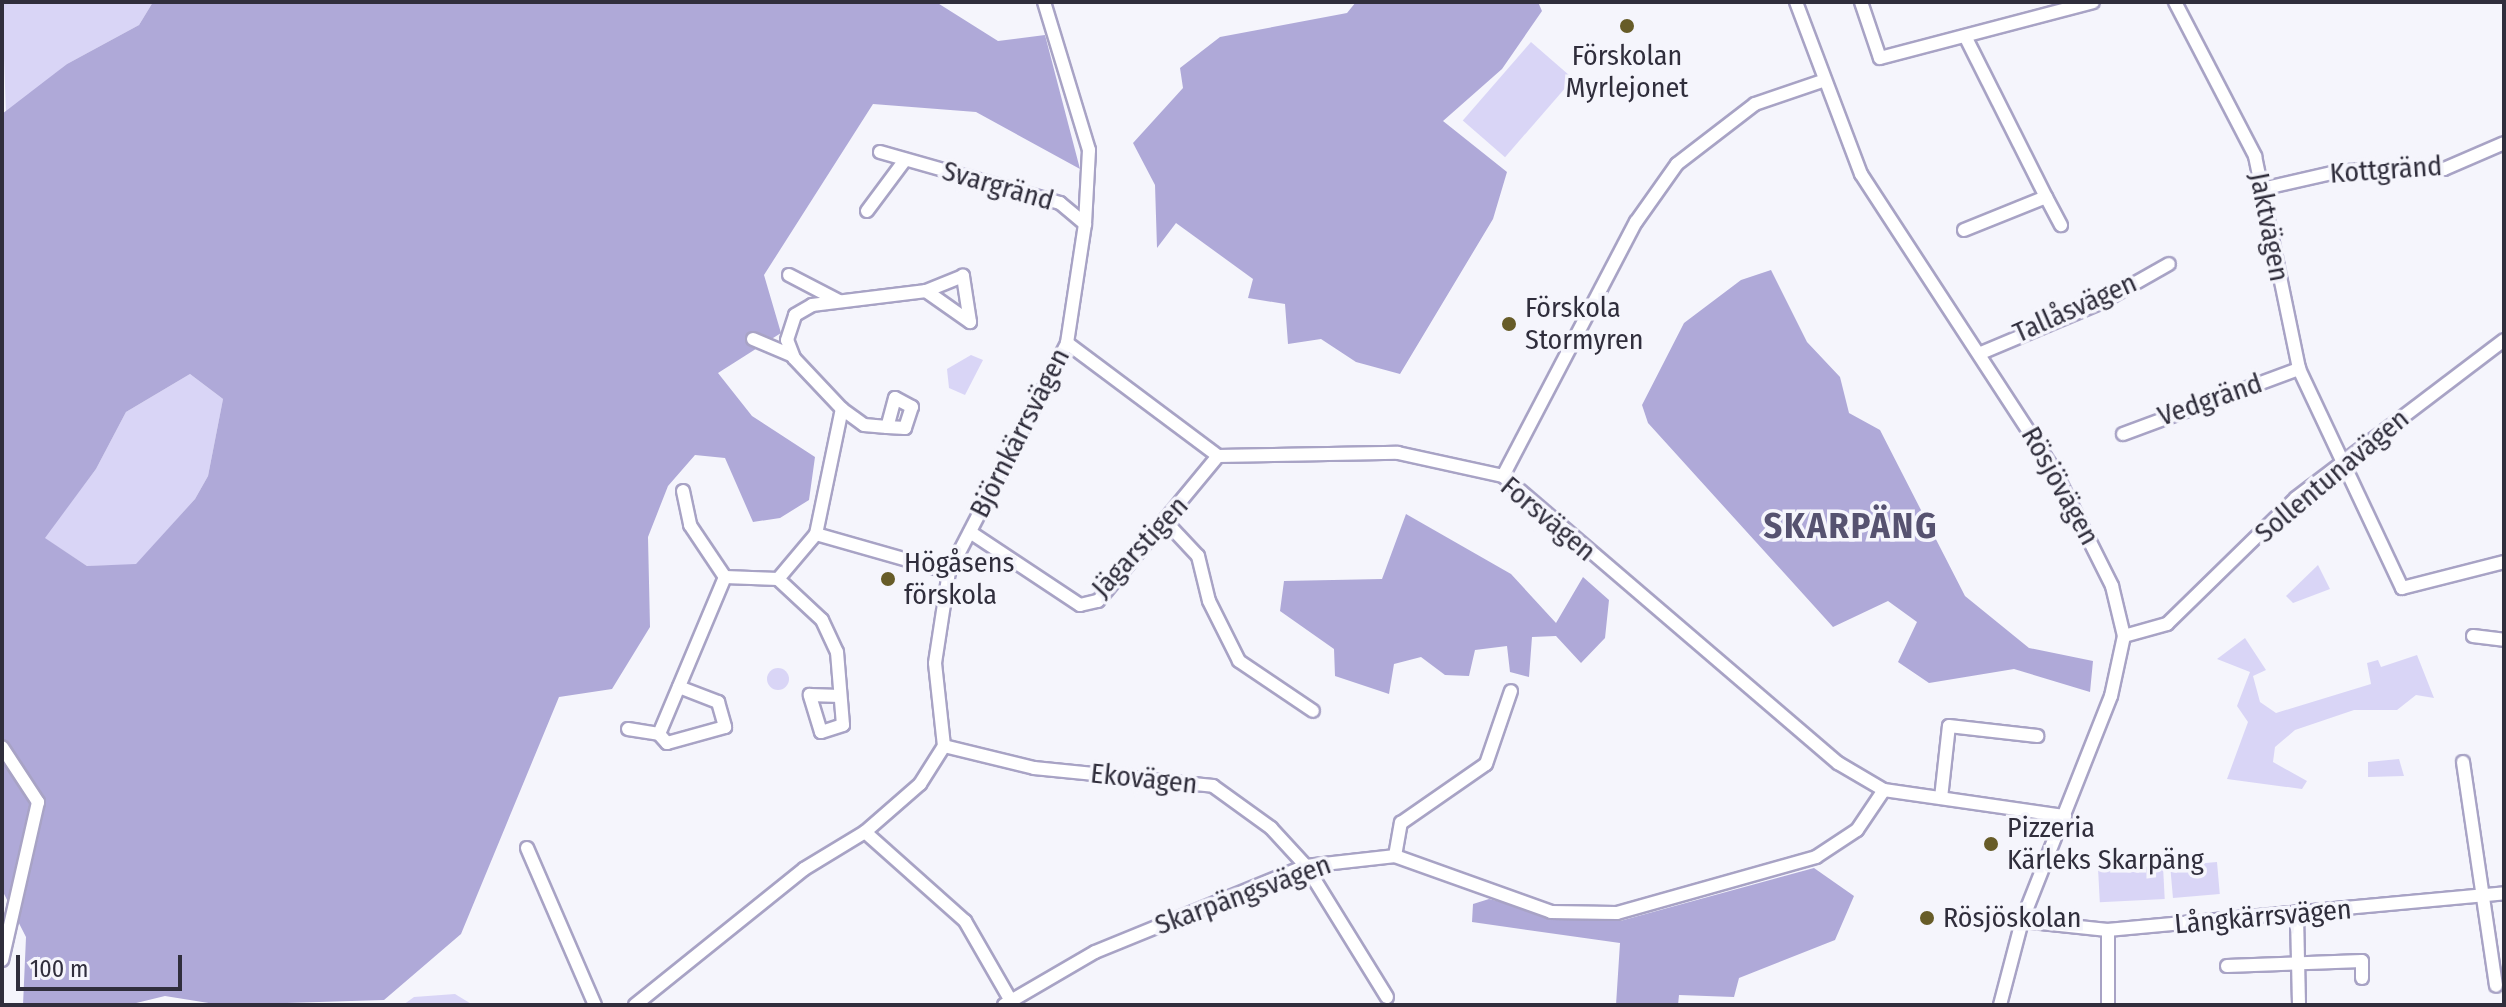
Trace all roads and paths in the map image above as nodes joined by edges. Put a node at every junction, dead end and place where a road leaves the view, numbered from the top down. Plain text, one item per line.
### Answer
1 (1044, 2) edge
2 (1796, 2) edge
3 (1861, 2) edge
4 (2093, 2) edge
5 (2175, 2) edge
6 (1965, 36) junction
7 (1822, 81) junction
8 (2504, 143) edge
9 (880, 152) dead end
10 (905, 160) junction
11 (2266, 188) junction
12 (2046, 197) junction
13 (867, 211) dead end
14 (1085, 224) junction
15 (2061, 225) dead end
16 (1964, 230) dead end
17 (2169, 264) dead end
18 (789, 275) dead end
19 (926, 291) dead end
20 (839, 301) junction
21 (753, 339) dead end
22 (2504, 340) edge
23 (1067, 343) junction
24 (1981, 353) junction
25 (793, 356) junction
26 (2299, 369) junction
27 (842, 409) junction
28 (887, 427) dead end
29 (2123, 434) dead end
30 (1218, 456) junction
31 (2345, 459) junction
32 (1503, 476) junction
33 (683, 491) dead end
34 (1167, 523) junction
35 (970, 532) junction
36 (816, 534) junction
37 (2504, 562) edge
38 (949, 572) junction
39 (725, 577) junction
40 (778, 579) junction
41 (2124, 636) junction
42 (2473, 636) dead end
43 (2504, 640) edge
44 (679, 687) junction
45 (1511, 691) dead end
46 (840, 696) dead end
47 (1313, 711) dead end
48 (628, 729) dead end
49 (659, 734) junction
50 (2037, 736) dead end
51 (944, 746) junction
52 (2, 747) edge
53 (2463, 762) dead end
54 (1884, 790) junction
55 (1941, 798) junction
56 (2065, 816) junction
57 (865, 832) junction
58 (527, 848) dead end
59 (1395, 856) junction
60 (1306, 866) junction
61 (2504, 893) edge
62 (2483, 896) junction
63 (2297, 916) junction
64 (2022, 921) junction
65 (2108, 930) junction
66 (2, 960) edge
67 (2298, 962) junction
68 (2227, 966) dead end
69 (2362, 978) dead end
70 (2496, 986) dead end
71 (1387, 997) dead end
72 (1008, 1003) edge
73 (595, 1005) edge
74 (635, 1005) edge
75 (2000, 1005) edge
76 (2108, 1005) edge
77 (2299, 1005) edge

1 - 14 street, Björnkärrsvägen
2 - 7 street, Rösjövägen
3 - 6 street
4 - 6 street
5 - 11 street, Jaktvägen
6 - 12 street
7 - 24 street, Rösjövägen
7 - 32 street
8 - 11 street, Kottgränd
9 - 10 street, Svargränd
10 - 13 street, Svargränd
10 - 14 street, Svargränd
11 - 26 street, Jaktvägen
12 - 15 street
12 - 16 street
14 - 23 street, Björnkärrsvägen
17 - 24 street, Tallåsvägen
18 - 20 street
19 - 20 street
20 - 25 street
21 - 25 street
22 - 31 street, Sollentunavägen
23 - 30 street
23 - 35 street, Björnkärrsvägen
24 - 41 street, Rösjövägen
25 - 27 street
26 - 29 street, Vedgränd
26 - 31 street, Jaktvägen
27 - 28 street
27 - 36 street
30 - 32 street, Forsvägen
30 - 34 street, Jägarstigen
31 - 37 street, Jaktvägen
31 - 41 street, Sollentunavägen
32 - 54 street, Forsvägen
33 - 39 street
34 - 35 street, Jägarstigen
34 - 47 street
35 - 38 street, Björnkärrsvägen
36 - 38 street
36 - 40 street
38 - 51 street, Björnkärrsvägen
39 - 40 street
39 - 44 street
40 - 46 street
41 - 56 street
42 - 43 street
44 - 49 street
44 - 49 street
45 - 59 street
48 - 49 street
50 - 55 street
51 - 57 street
51 - 60 street, Ekovägen
52 - 66 street
53 - 62 street
54 - 55 street, Forsvägen
54 - 59 street, Skarpängsvägen
55 - 56 street, Forsvägen
56 - 64 street
57 - 72 street
57 - 74 street
58 - 73 street
59 - 60 street, Skarpängsvägen
60 - 71 street, Ekovägen
60 - 72 street, Skarpängsvägen
61 - 62 street, Långkärrsvägen
62 - 63 street, Långkärrsvägen
62 - 70 street
63 - 65 street, Långkärrsvägen
63 - 67 street
64 - 65 street, Långkärrsvägen
64 - 75 street
65 - 76 street
67 - 68 street
67 - 69 street
67 - 77 street

